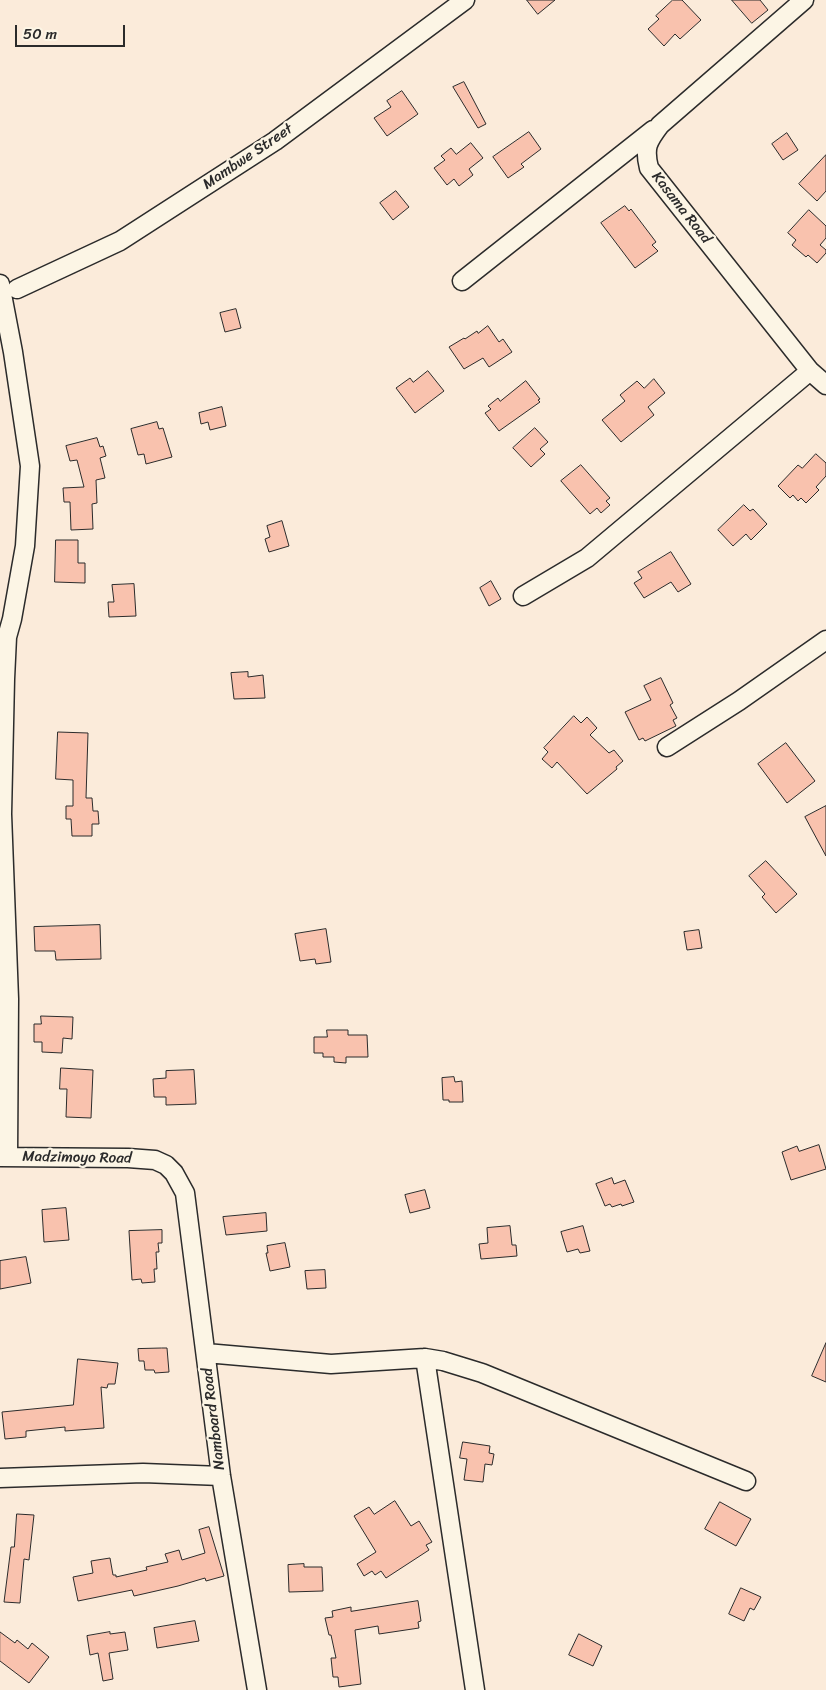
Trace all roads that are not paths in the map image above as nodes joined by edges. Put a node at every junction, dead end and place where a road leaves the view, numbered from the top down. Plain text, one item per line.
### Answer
1 (465, 0) edge
2 (804, 0) edge
3 (660, 125) junction
4 (462, 281) dead end
5 (8, 287) edge
6 (7, 352) edge
7 (810, 371) junction
8 (826, 385) edge
9 (523, 596) dead end
10 (6, 618) edge
11 (826, 640) edge
12 (667, 747) dead end
13 (4, 1157) edge
14 (154, 1160) joint
15 (206, 1352) junction
16 (426, 1358) junction
17 (221, 1476) junction
18 (0, 1478) edge
19 (746, 1481) dead end
20 (257, 1690) edge
21 (475, 1690) edge

1 - 5 street, Mambwe Street
2 - 3 street, Kasama Road
3 - 4 street
3 - 7 street, Kasama Road
5 - 6 street
6 - 10 street
7 - 8 street, Kasama Road
7 - 9 street
10 - 13 street
11 - 12 street
13 - 14 street, Madzimoyo Road
14 - 15 street, Namboard Road
15 - 16 street
15 - 17 street, Namboard Road
16 - 19 street
16 - 21 street
17 - 18 street
17 - 20 street, Namboard Road

